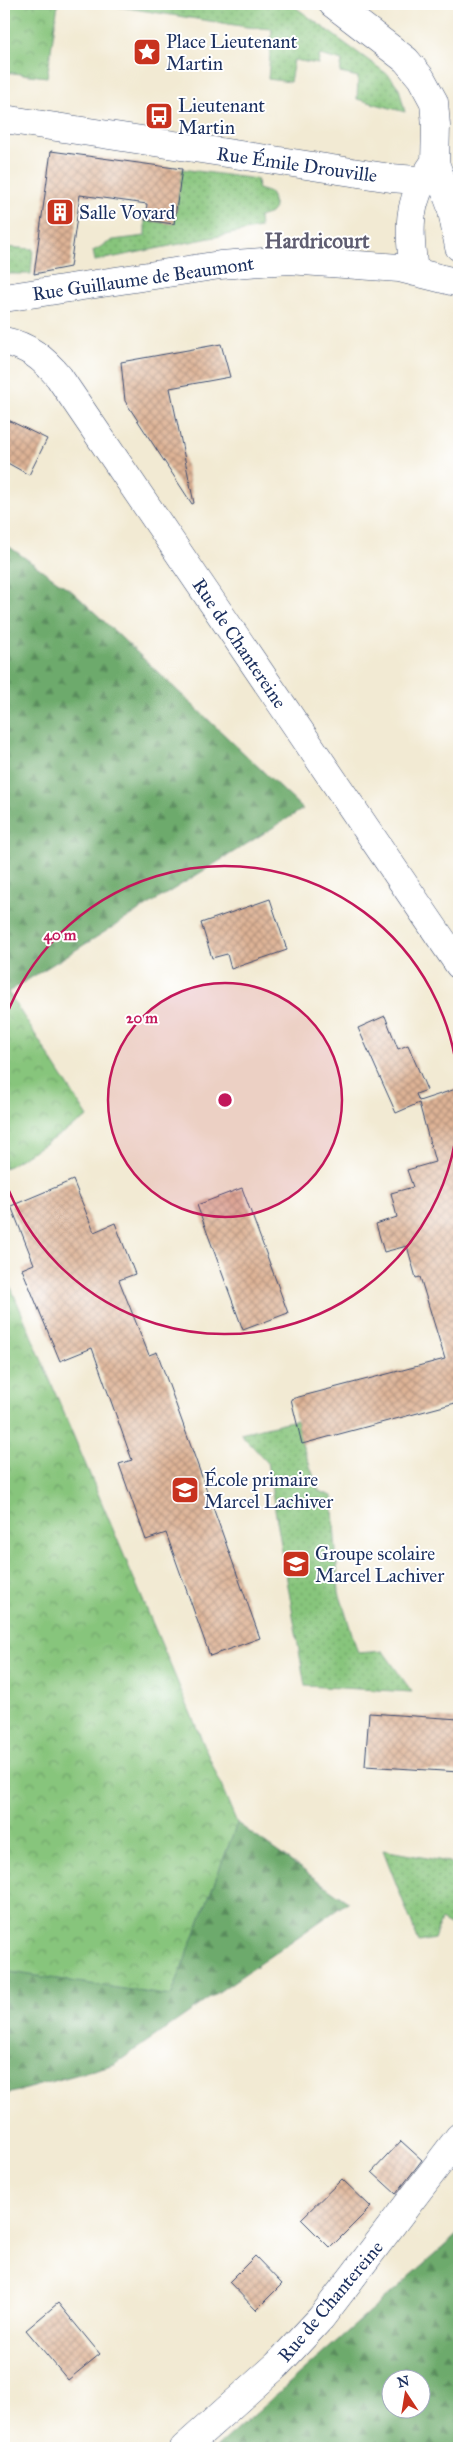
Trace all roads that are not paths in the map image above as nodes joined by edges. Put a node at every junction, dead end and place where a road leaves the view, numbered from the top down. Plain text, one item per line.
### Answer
1 (334, 4) edge
2 (4, 120) edge
3 (433, 175) junction
4 (459, 248) edge
5 (414, 272) junction
6 (459, 283) edge
7 (4, 298) edge
8 (4, 342) edge
9 (459, 966) edge
10 (459, 2137) edge
11 (184, 2448) edge

1 - 3 street
2 - 3 street, Rue Émile Drouville
3 - 4 street
3 - 5 street
5 - 6 street, Rue Guillaume de Beaumont
5 - 7 street, Rue Guillaume de Beaumont
8 - 9 street, Rue de Chantereine
10 - 11 street, Rue de Chantereine

